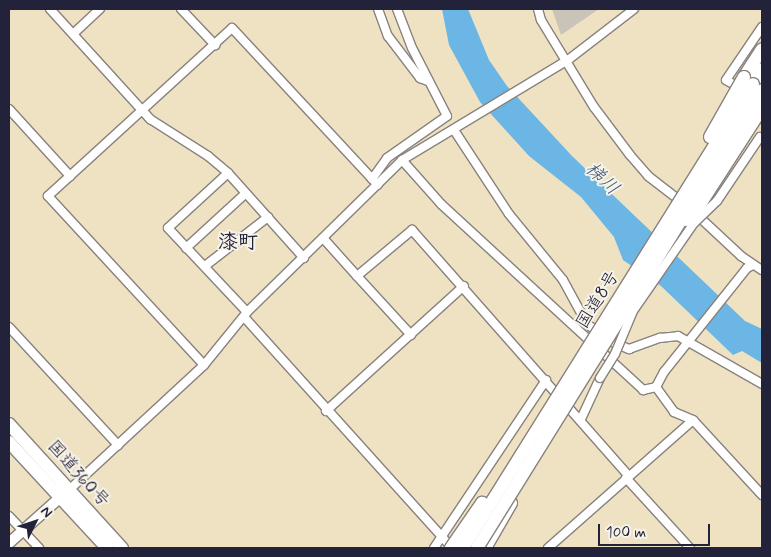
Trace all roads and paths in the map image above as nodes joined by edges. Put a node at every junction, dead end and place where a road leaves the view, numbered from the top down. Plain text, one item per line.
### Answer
1 (50, 9) edge
2 (100, 9) edge
3 (182, 9) edge
4 (378, 9) edge
5 (397, 9) edge
6 (538, 9) edge
7 (633, 9) edge
8 (762, 27) edge
9 (72, 34) junction
10 (215, 45) junction
11 (762, 49) edge
12 (566, 62) junction
13 (762, 69) edge
14 (428, 81) junction
15 (749, 84) edge
16 (762, 108) edge
17 (9, 109) edge
18 (142, 110) junction
19 (457, 128) junction
20 (761, 135) edge
21 (402, 160) junction
22 (228, 173) junction
23 (70, 176) junction
24 (375, 182) junction
25 (246, 193) junction
26 (268, 217) junction
27 (668, 229) junction
28 (323, 238) junction
29 (186, 248) junction
30 (304, 258) junction
31 (205, 266) junction
32 (750, 266) junction
33 (762, 270) edge
34 (357, 276) junction
35 (464, 286) junction
36 (246, 315) junction
37 (9, 327) edge
38 (410, 335) junction
39 (691, 339) junction
40 (204, 365) junction
41 (546, 380) junction
42 (762, 384) edge
43 (656, 387) junction
44 (326, 412) junction
45 (581, 420) junction
46 (694, 420) junction
47 (9, 424) edge
48 (9, 442) edge
49 (118, 445) junction
50 (528, 456) junction
51 (627, 476) junction
52 (64, 494) junction
53 (762, 495) edge
54 (9, 516) edge
55 (22, 531) junction
56 (440, 536) junction
57 (9, 543) edge
58 (39, 548) edge
59 (107, 548) edge
60 (122, 548) edge
61 (434, 548) edge
62 (451, 548) edge
63 (463, 548) edge
64 (477, 548) edge
65 (485, 548) edge
66 (548, 548) edge
67 (690, 548) edge

1 - 9 street
2 - 9 street
3 - 10 street
4 - 14 street
5 - 14 street
6 - 12 street
7 - 12 street
8 - 15 street
9 - 18 street
10 - 18 street
10 - 24 street
11 - 15 highway
12 - 19 street
12 - 32 street
13 - 15 highway, 国道8号
14 - 24 street
15 - 27 highway, 国道8号, bridge
15 - 27 highway, bridge
16 - 27 highway, bridge
17 - 23 street
18 - 22 street
18 - 23 street
19 - 21 street
19 - 39 street
20 - 45 street, bridge
21 - 24 street
21 - 43 street
22 - 25 street
22 - 29 street
23 - 40 street
24 - 28 street
25 - 26 street
25 - 29 street
26 - 30 street
26 - 31 street
27 - 50 highway, 国道8号, bridge
28 - 30 street
28 - 34 street
29 - 31 street
30 - 36 street
31 - 36 street
32 - 33 street
32 - 39 street
34 - 35 street
34 - 38 street
35 - 38 street
35 - 41 street
36 - 40 street
36 - 44 street
37 - 49 street
38 - 44 street
39 - 42 street
39 - 43 street
40 - 49 street
41 - 45 street
41 - 56 street
43 - 46 street
44 - 56 street
45 - 51 street
46 - 51 street
46 - 53 street
47 - 52 highway, 国道360号
48 - 52 highway, 国道360号
49 - 52 street
50 - 62 highway, bridge
50 - 63 highway, 国道8号, bridge
50 - 64 highway, 国道8号, bridge
50 - 65 highway, bridge
51 - 66 street
51 - 67 street
52 - 55 main road
52 - 59 highway, 国道360号
52 - 60 highway, 国道360号
54 - 55 street
55 - 57 main road
55 - 58 street
56 - 61 street
56 - 62 street

